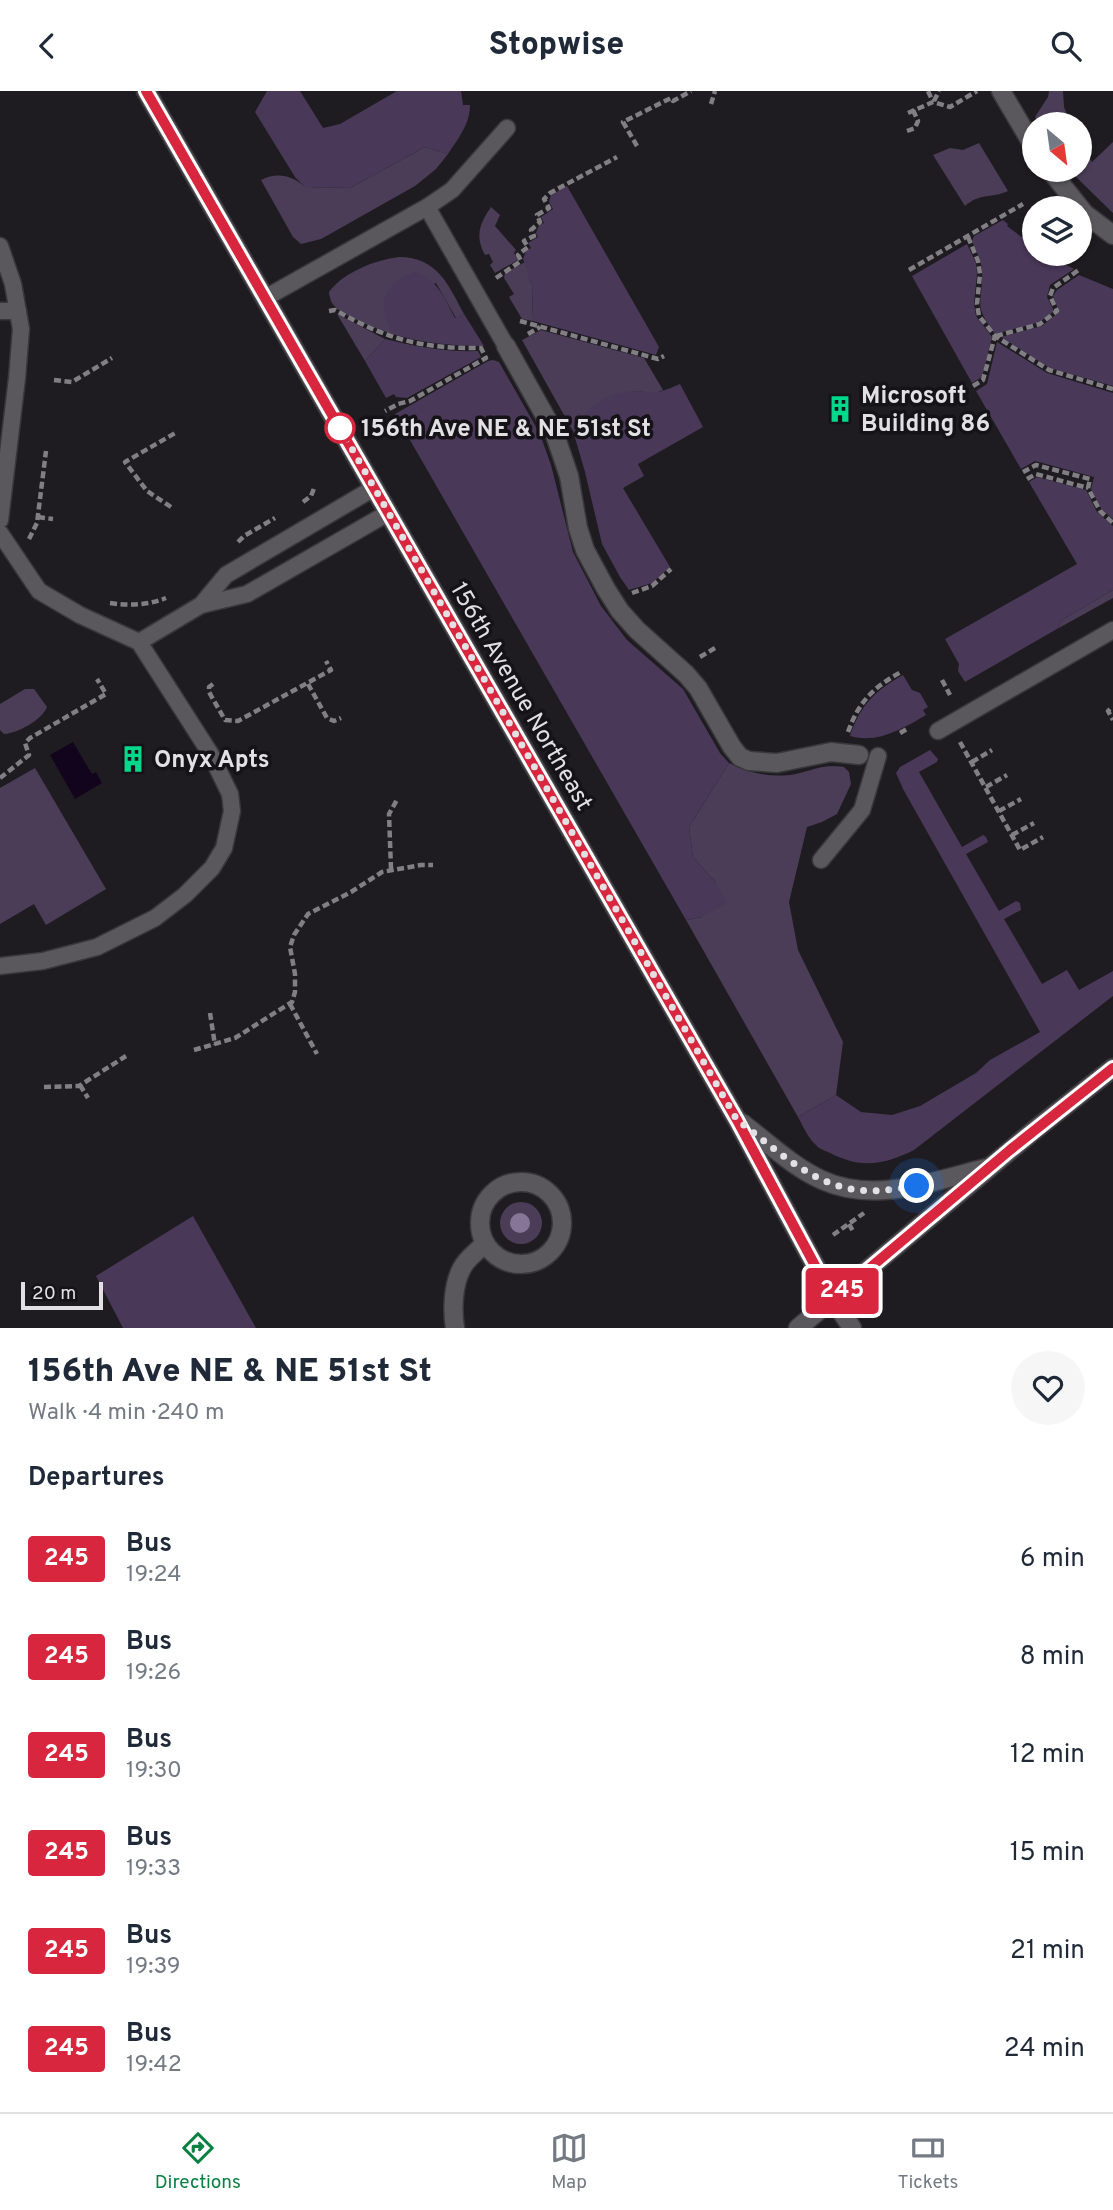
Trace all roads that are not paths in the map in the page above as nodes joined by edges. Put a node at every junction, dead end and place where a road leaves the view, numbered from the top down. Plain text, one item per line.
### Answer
1 (146, 91) edge
2 (1001, 91) edge
3 (1022, 127) edge
4 (507, 128) dead end
5 (1059, 182) edge
6 (426, 208) junction
7 (1113, 235) edge
8 (0, 246) edge
9 (265, 298) junction
10 (0, 311) edge
11 (18, 311) junction
12 (506, 347) joint
13 (374, 488) junction
14 (388, 513) junction
15 (0, 520) edge
16 (0, 533) edge
17 (201, 605) junction
18 (1113, 630) edge
19 (139, 642) junction
20 (938, 731) dead end
21 (859, 755) dead end
22 (878, 756) dead end
23 (821, 860) dead end
24 (0, 966) edge
25 (1113, 1068) edge
26 (737, 1120) junction
27 (989, 1167) junction
28 (485, 1243) junction
29 (833, 1299) junction
30 (455, 1328) edge
31 (797, 1328) edge
32 (852, 1328) edge

1 - 9 main road, 156th Avenue Northeast
2 - 3 main road
4 - 6 lane
5 - 7 main road
6 - 9 lane
6 - 12 lane
8 - 11 lane
9 - 13 main road, 156th Avenue Northeast
10 - 11 lane
11 - 15 lane
12 - 21 main road
13 - 14 main road, 156th Avenue Northeast
13 - 17 lane
14 - 17 lane
14 - 26 main road, 156th Avenue Northeast
16 - 19 lane
17 - 19 lane
18 - 20 lane
19 - 24 lane
22 - 23 lane
25 - 27 main road
26 - 27 main road
26 - 29 main road, 156th Avenue Northeast
27 - 29 main road
28 - 28 main road
28 - 30 main road
29 - 31 main road
29 - 32 main road, 156th Avenue Northeast

